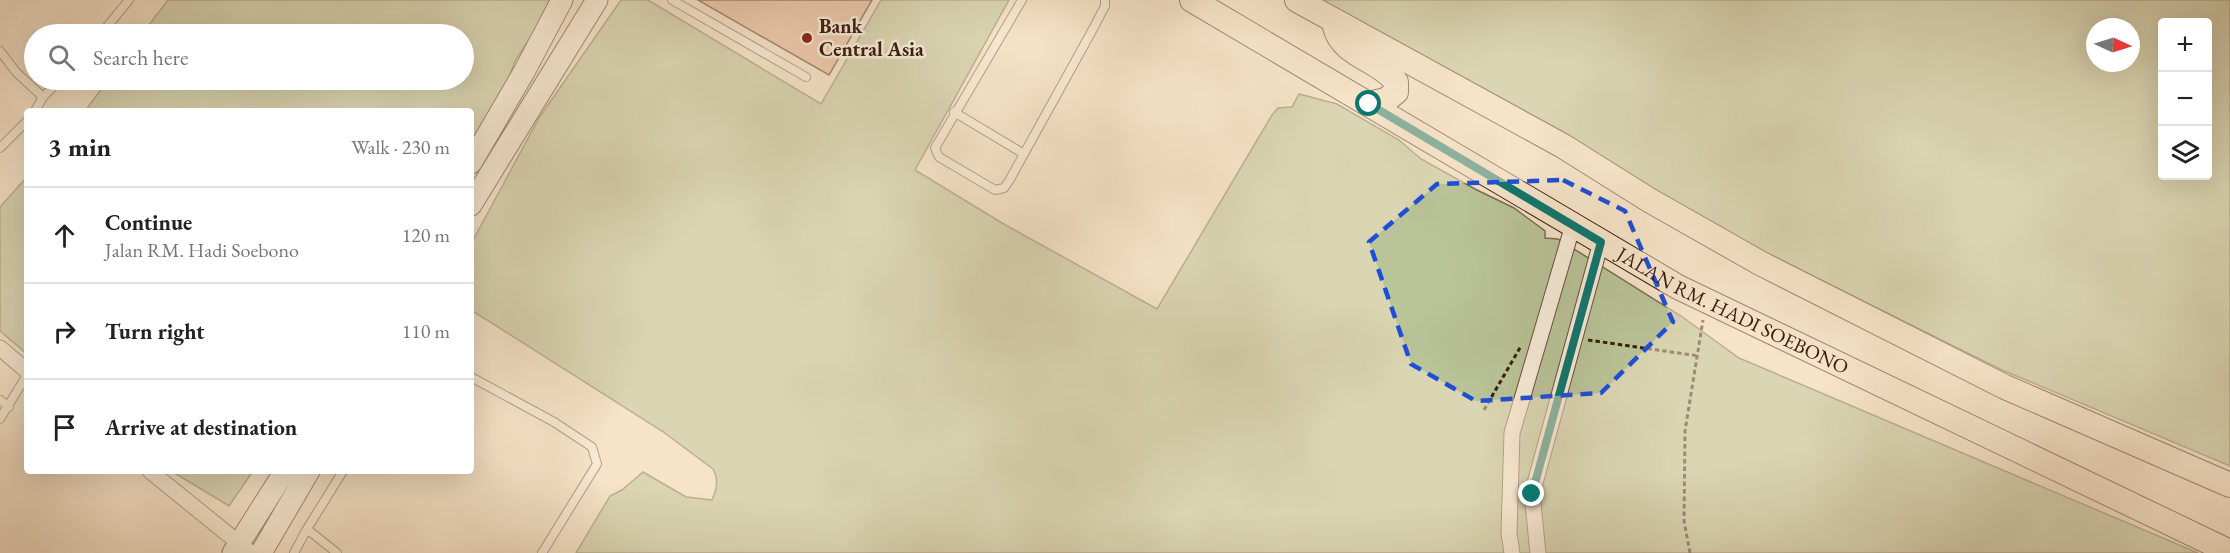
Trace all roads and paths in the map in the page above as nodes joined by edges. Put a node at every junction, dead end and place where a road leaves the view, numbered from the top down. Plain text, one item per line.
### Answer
1 (129, 0) edge
2 (562, 0) edge
3 (672, 0) edge
4 (1022, 0) edge
5 (1105, 0) edge
6 (1192, 0) edge
7 (1297, 0) edge
8 (590, 2) edge
9 (1334, 22) junction
10 (109, 24) edge
11 (0, 51) edge
12 (806, 77) dead end
13 (24, 79) edge
14 (36, 90) edge
15 (51, 90) edge
16 (44, 97) junction
17 (1369, 104) junction
18 (37, 108) edge
19 (954, 112) junction
20 (24, 124) edge
21 (0, 148) edge
22 (1023, 154) junction
23 (474, 158) edge
24 (474, 200) edge
25 (1573, 225) junction
26 (1601, 242) junction
27 (1708, 303) junction
28 (0, 348) edge
29 (24, 370) edge
30 (24, 379) edge
31 (474, 379) edge
32 (0, 400) edge
33 (9, 407) junction
34 (0, 419) edge
35 (153, 474) edge
36 (283, 474) edge
37 (307, 474) edge
38 (342, 474) edge
39 (2230, 485) edge
40 (1532, 494) junction
41 (308, 529) junction
42 (1509, 534) junction
43 (241, 550) edge
44 (2230, 552) edge
45 (261, 553) edge
46 (294, 553) edge
47 (337, 553) edge
48 (542, 553) edge
49 (1512, 553) edge
50 (1539, 553) edge
51 (1690, 553) edge

1 - 10 lane
2 - 23 street
3 - 12 lane
4 - 19 lane
5 - 22 lane
6 - 17 main road, JALAN RM. HADI SOEBONO
7 - 9 main road
8 - 24 street
9 - 17 main road
9 - 39 main road
11 - 13 lane
14 - 16 lane
15 - 16 lane
16 - 18 lane
17 - 25 main road, JALAN RM. HADI SOEBONO
19 - 22 lane
19 - 22 lane
20 - 21 lane
25 - 26 main road, JALAN RM. HADI SOEBONO
25 - 42 street
26 - 27 main road, JALAN RM. HADI SOEBONO
26 - 40 street
27 - 44 main road, JALAN RM. HADI SOEBONO
27 - 51 path
28 - 29 street
30 - 33 lane
31 - 48 lane
32 - 33 lane
33 - 34 lane
35 - 43 street
36 - 43 street
37 - 45 street
38 - 41 lane
40 - 42 street
40 - 50 street
41 - 46 lane
41 - 47 lane
42 - 49 street

